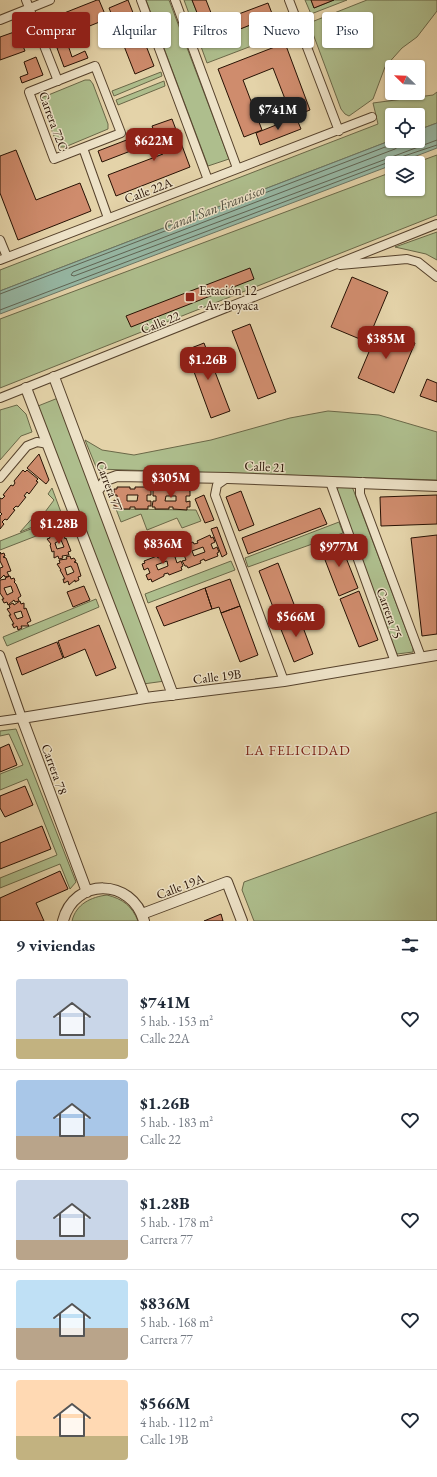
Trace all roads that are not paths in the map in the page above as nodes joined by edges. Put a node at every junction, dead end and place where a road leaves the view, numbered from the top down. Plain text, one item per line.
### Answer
1 (26, 0) edge
2 (50, 0) edge
3 (141, 0) edge
4 (175, 0) edge
5 (289, 0) edge
6 (29, 8) junction
7 (0, 20) edge
8 (58, 81) junction
9 (372, 117) dead end
10 (338, 130) junction
11 (83, 148) junction
12 (237, 168) junction
13 (208, 180) junction
14 (108, 218) junction
15 (437, 224) edge
16 (0, 240) edge
17 (3, 258) edge
18 (328, 266) junction
19 (437, 277) edge
20 (54, 377) junction
21 (26, 388) junction
22 (0, 398) edge
23 (48, 444) junction
24 (0, 478) edge
25 (228, 478) junction
26 (330, 482) junction
27 (363, 482) junction
28 (437, 486) edge
29 (98, 490) junction
30 (0, 655) edge
31 (437, 655) edge
32 (421, 657) junction
33 (395, 662) junction
34 (284, 681) junction
35 (173, 695) junction
36 (145, 698) junction
37 (22, 718) junction
38 (0, 721) edge
39 (87, 892) junction
40 (143, 918) edge
41 (63, 921) edge
42 (242, 921) edge

1 - 6 street, Carrera 72C
2 - 6 street
3 - 13 street
4 - 12 street
5 - 10 street
6 - 7 street
6 - 8 street, Carrera 72C
8 - 11 street, Carrera 72C
8 - 11 street, Carrera 72C
9 - 10 street, Calle 22A
10 - 12 street, Calle 22A
11 - 14 street, Carrera 72C
12 - 13 street, Calle 22A
13 - 14 street, Calle 22A
14 - 17 street, Calle 22A
15 - 18 street, Calle 22
16 - 17 street
18 - 19 street, Calle 22
18 - 20 street, Calle 22
20 - 21 street, Calle 22
20 - 29 street, Carrera 77
21 - 22 street, Calle 22
21 - 23 street
23 - 24 street
23 - 36 street
25 - 26 street, Calle 21
25 - 29 street, Calle 21
25 - 34 street
26 - 27 street, Calle 21
26 - 33 street, Carrera 75
27 - 28 street, Calle 21
27 - 32 street, Carrera 75
29 - 35 street, Carrera 77
30 - 37 street, Carrera 78
31 - 32 street, Calle 19B
32 - 33 street, Calle 19B
33 - 34 street, Calle 19B
34 - 35 street, Calle 19B
35 - 36 street, Calle 19B
36 - 37 street, Calle 19B
37 - 38 street, Calle 19B
37 - 39 street, Carrera 78
39 - 40 street
39 - 41 street
40 - 42 street, Calle 19A

